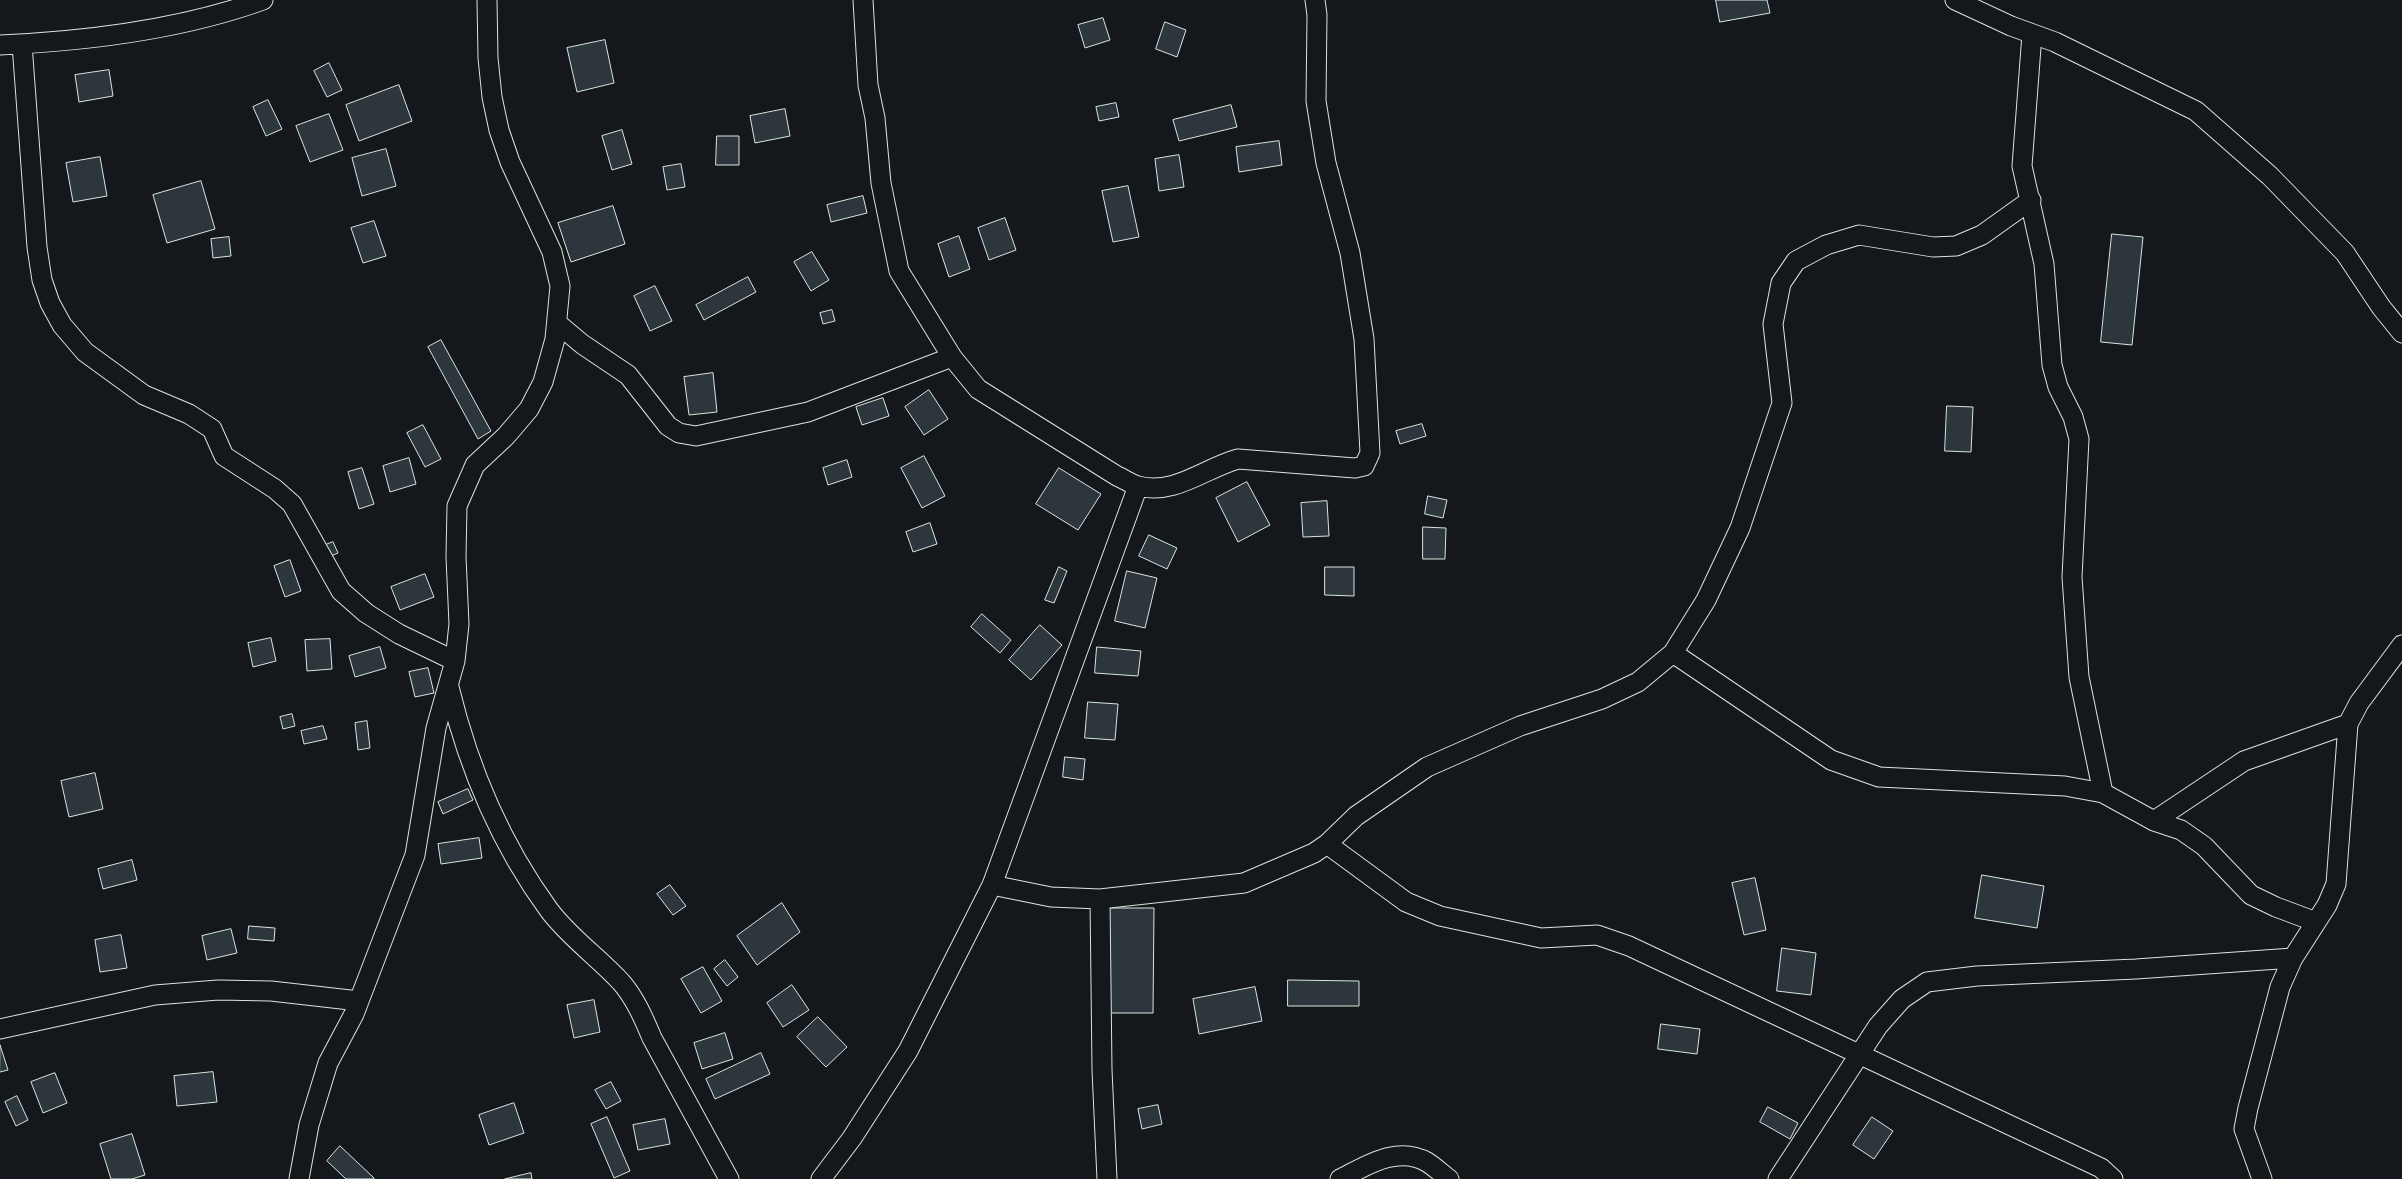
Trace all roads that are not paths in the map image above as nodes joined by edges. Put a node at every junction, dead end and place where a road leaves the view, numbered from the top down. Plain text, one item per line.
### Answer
1 (263, 0) edge
2 (487, 0) edge
3 (863, 0) edge
4 (1315, 0) edge
5 (1955, 0) edge
6 (2032, 34) junction
7 (22, 44) junction
8 (0, 45) edge
9 (2031, 200) junction
10 (557, 323) junction
11 (2402, 333) edge
12 (952, 358) junction
13 (1138, 486) junction
14 (2402, 645) edge
15 (1673, 653) junction
16 (456, 661) junction
17 (449, 685) junction
18 (2348, 724) junction
19 (2103, 793) junction
20 (2154, 821) junction
21 (1327, 844) junction
22 (992, 885) junction
23 (1100, 899) junction
24 (2316, 922) junction
25 (2293, 958) junction
26 (359, 1001) junction
27 (0, 1029) edge
28 (1858, 1054) junction
29 (299, 1179) edge
30 (729, 1179) edge
31 (821, 1179) edge
32 (1107, 1179) edge
33 (1340, 1179) edge
34 (1448, 1179) edge
35 (1778, 1179) edge
36 (2112, 1179) edge
37 (2262, 1179) edge

1 - 7 street
2 - 10 street
3 - 12 street
4 - 13 street
5 - 6 street
6 - 9 street
6 - 11 street
7 - 8 street
7 - 16 street
9 - 15 street
9 - 19 street
10 - 12 street
10 - 16 street
12 - 13 street
13 - 22 street
14 - 18 street
15 - 19 street
15 - 21 street
16 - 17 street
17 - 26 street
17 - 30 street
18 - 20 street
18 - 24 street
19 - 20 street
20 - 24 street
21 - 23 street
21 - 28 street
22 - 23 street
22 - 31 street
23 - 32 street
24 - 25 street
25 - 28 street
25 - 37 street
26 - 27 street
26 - 29 street
28 - 35 street
28 - 36 street
33 - 34 street

